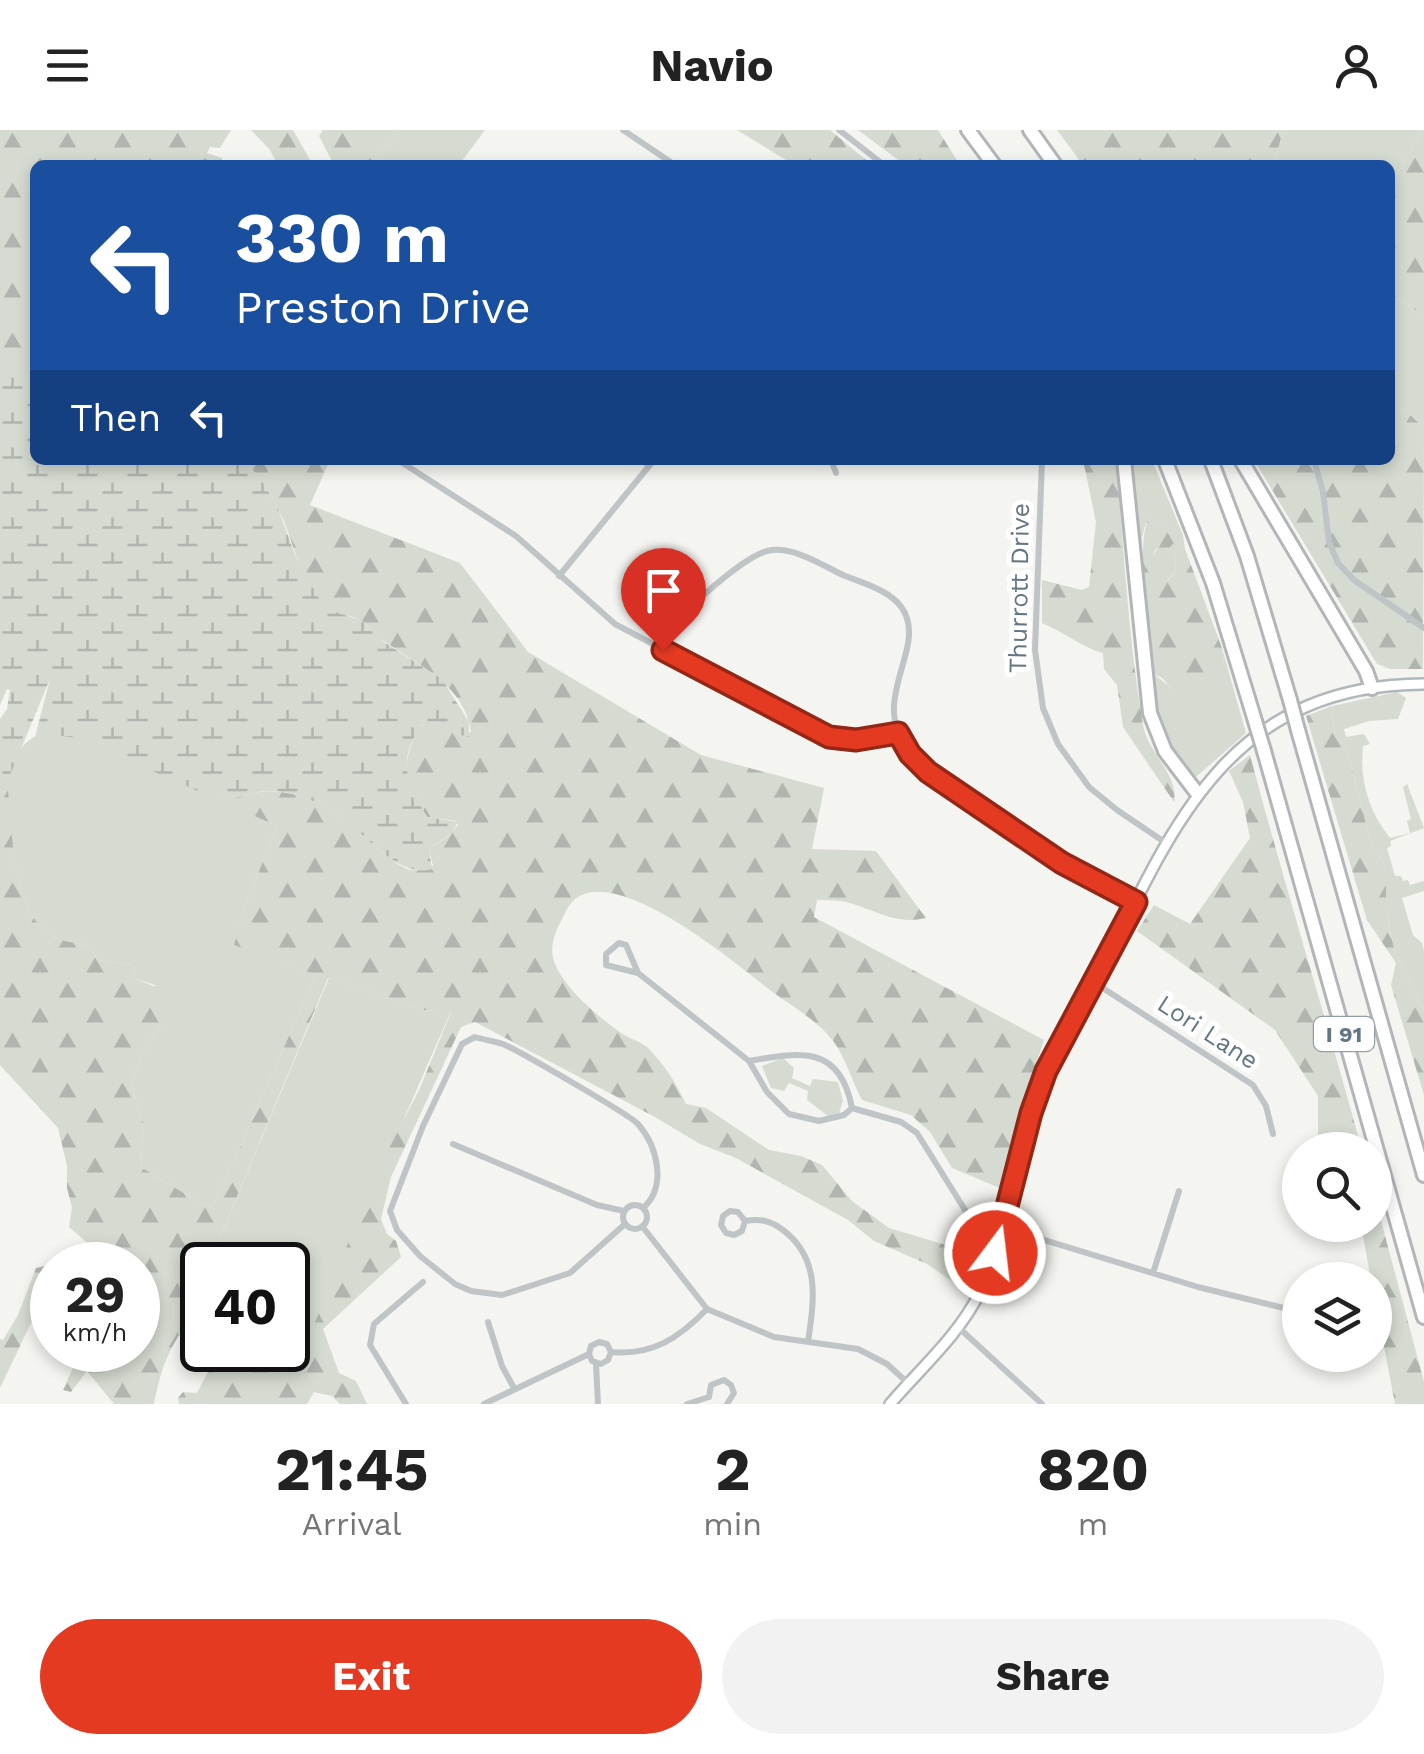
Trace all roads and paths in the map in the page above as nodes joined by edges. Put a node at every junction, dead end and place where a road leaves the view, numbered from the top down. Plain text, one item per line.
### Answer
1 (839, 130) edge
2 (968, 130) edge
3 (1030, 130) edge
4 (627, 131) edge
5 (669, 160) edge
6 (878, 160) edge
7 (990, 160) edge
8 (1051, 160) edge
9 (406, 465) edge
10 (650, 465) edge
11 (833, 465) edge
12 (1042, 465) edge
13 (1124, 465) edge
14 (1167, 465) edge
15 (1214, 465) edge
16 (1244, 465) edge
17 (1315, 465) edge
18 (836, 473) dead end
19 (559, 576) junction
20 (1424, 628) edge
21 (663, 650) junction
22 (1424, 684) edge
23 (1372, 688) junction
24 (898, 733) junction
25 (1198, 793) junction
26 (1166, 843) junction
27 (1136, 902) junction
28 (638, 973) junction
29 (1095, 983) junction
30 (749, 1062) junction
31 (852, 1108) junction
32 (1273, 1134) dead end
33 (452, 1144) dead end
34 (1424, 1175) edge
35 (1178, 1191) dead end
36 (644, 1208) junction
37 (624, 1211) junction
38 (745, 1221) dead end
39 (625, 1224) junction
40 (642, 1226) junction
41 (1002, 1227) junction
42 (1153, 1272) junction
43 (422, 1282) dead end
44 (1282, 1307) edge
45 (707, 1309) junction
46 (1424, 1317) edge
47 (488, 1322) dead end
48 (958, 1326) junction
49 (808, 1342) junction
50 (610, 1352) junction
51 (588, 1354) junction
52 (596, 1364) junction
53 (908, 1383) junction
54 (514, 1388) junction
55 (500, 1400) edge
56 (712, 1401) edge
57 (406, 1404) edge
58 (484, 1404) edge
59 (598, 1404) edge
60 (687, 1404) edge
61 (727, 1404) edge
62 (890, 1404) edge
63 (1042, 1404) edge

1 - 6 street
2 - 7 highway
3 - 8 highway
4 - 5 street
9 - 19 street
10 - 19 street
11 - 18 street
12 - 26 street, Thurrott Drive
13 - 25 highway
14 - 46 highway, I 91, bridge
15 - 34 highway, I 91, bridge
16 - 23 highway
17 - 20 street
19 - 21 street
21 - 24 street
21 - 24 street
22 - 23 street
23 - 25 street
24 - 27 street
25 - 26 street
26 - 27 street
27 - 29 street
28 - 28 street
28 - 30 street
29 - 32 street, Lori Lane
29 - 41 street
30 - 31 street
30 - 31 street
31 - 41 street
33 - 37 street
35 - 42 street
36 - 37 street
36 - 39 street
36 - 40 street
37 - 39 street
38 - 49 street
39 - 40 street
40 - 45 street
41 - 42 street
41 - 48 street
42 - 44 street
43 - 57 street
45 - 49 street
45 - 50 street
47 - 54 street
48 - 53 street
48 - 63 street
49 - 53 street
50 - 51 street
50 - 52 street
51 - 52 street
51 - 54 street
52 - 59 street
53 - 62 street
54 - 55 street
55 - 58 street
56 - 60 street
56 - 61 street

